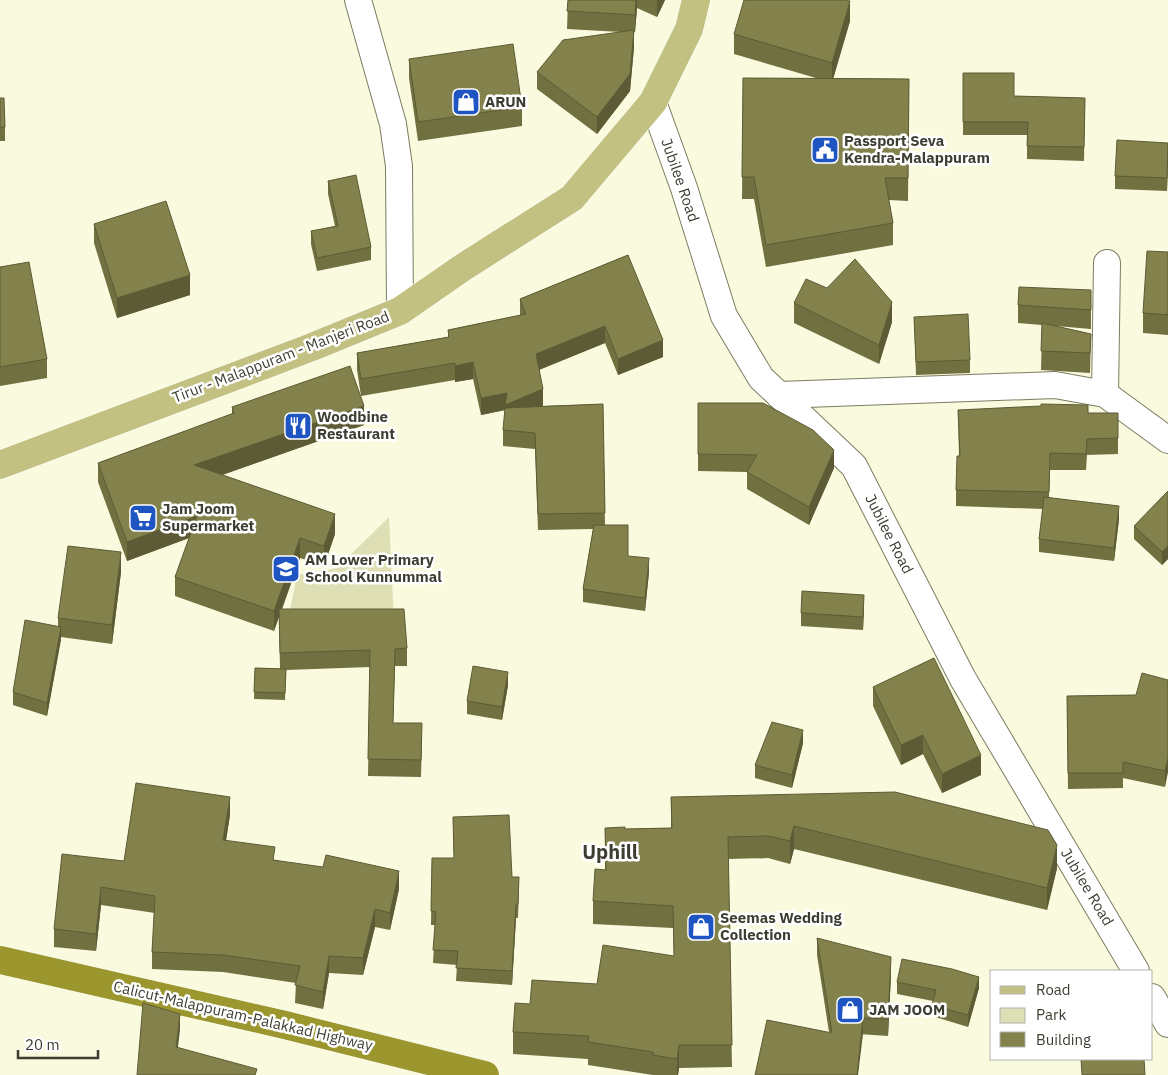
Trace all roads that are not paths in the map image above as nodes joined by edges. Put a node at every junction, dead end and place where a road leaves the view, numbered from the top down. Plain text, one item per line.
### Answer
1 (358, 0) edge
2 (696, 0) edge
3 (652, 102) junction
4 (1107, 263) dead end
5 (400, 311) junction
6 (1105, 394) junction
7 (780, 395) junction
8 (1168, 440) edge
9 (0, 465) edge
10 (0, 960) edge
11 (1135, 970) edge
12 (1153, 999) edge
13 (1168, 1024) edge
14 (485, 1075) edge

1 - 5 street
2 - 3 main road, Tirur - Malappuram - Manjeri Road
3 - 5 main road, Tirur - Malappuram - Manjeri Road
3 - 7 street, Jubilee Road
4 - 6 street
5 - 9 main road, Tirur - Malappuram - Manjeri Road
6 - 7 street
6 - 8 street
7 - 11 street, Jubilee Road
10 - 14 highway, Calicut-Malappuram-Palakkad Highway
12 - 13 street

